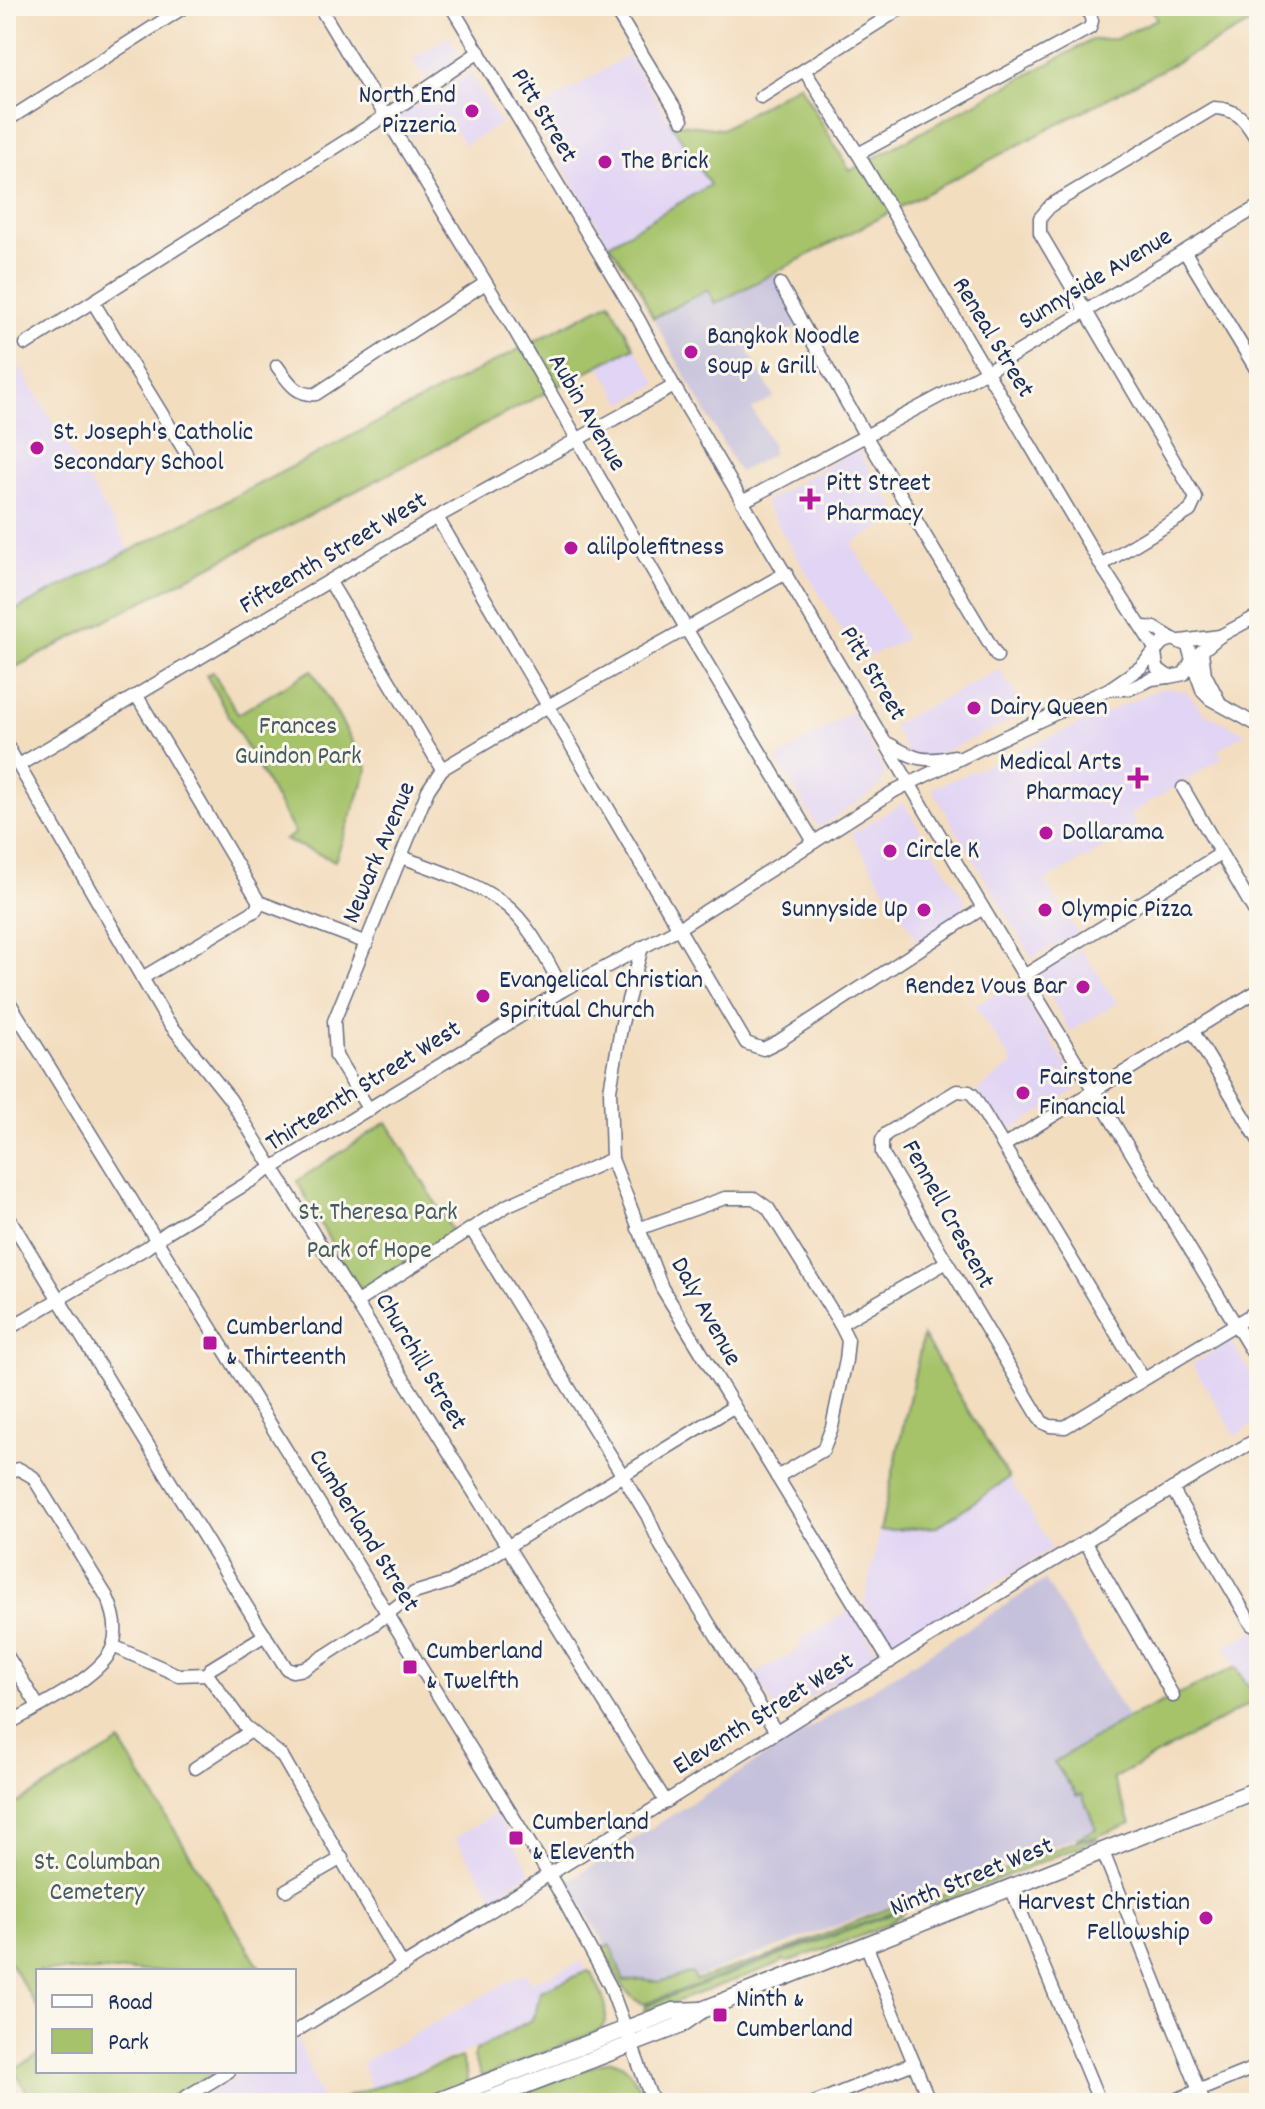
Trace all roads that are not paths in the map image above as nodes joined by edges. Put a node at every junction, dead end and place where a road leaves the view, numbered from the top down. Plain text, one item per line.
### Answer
1 (186, 6) edge
2 (319, 6) edge
3 (451, 6) edge
4 (905, 6) edge
5 (1087, 6) edge
6 (615, 7) edge
7 (479, 52) junction
8 (804, 70) junction
9 (761, 97) dead end
10 (385, 116) junction
11 (682, 120) dead end
12 (6, 121) edge
13 (1259, 143) edge
14 (858, 154) junction
15 (1259, 206) edge
16 (1185, 252) junction
17 (484, 284) junction
18 (780, 284) dead end
19 (93, 302) junction
20 (1087, 312) junction
21 (26, 344) dead end
22 (277, 366) dead end
23 (987, 371) junction
24 (1259, 374) edge
25 (674, 386) junction
26 (865, 435) junction
27 (576, 442) junction
28 (186, 453) dead end
29 (742, 502) junction
30 (437, 517) junction
31 (1101, 565) junction
32 (786, 573) junction
33 (330, 582) junction
34 (1259, 615) edge
35 (1144, 627) junction
36 (687, 630) junction
37 (1220, 636) junction
38 (1177, 640) junction
39 (1156, 651) junction
40 (997, 656) dead end
41 (1195, 658) junction
42 (1169, 677) junction
43 (1109, 689) junction
44 (137, 696) junction
45 (548, 706) junction
46 (1259, 726) edge
47 (6, 744) edge
48 (889, 744) junction
49 (976, 750) junction
50 (19, 765) junction
51 (442, 769) junction
52 (910, 784) junction
53 (1183, 788) dead end
54 (814, 842) junction
55 (1220, 854) junction
56 (402, 857) junction
57 (259, 902) junction
58 (983, 908) junction
59 (1259, 919) edge
60 (679, 928) junction
61 (367, 943) junction
62 (642, 947) junction
63 (1025, 975) junction
64 (142, 978) junction
65 (563, 990) junction
66 (1259, 990) edge
67 (6, 997) edge
68 (1192, 1030) junction
69 (1094, 1089) junction
70 (369, 1110) junction
71 (1259, 1141) edge
72 (1005, 1145) junction
73 (612, 1159) junction
74 (273, 1169) junction
75 (6, 1213) edge
76 (638, 1229) junction
77 (472, 1230) junction
78 (156, 1240) junction
79 (945, 1263) junction
80 (59, 1299) junction
81 (357, 1302) junction
82 (1259, 1310) edge
83 (840, 1324) junction
84 (1235, 1324) junction
85 (6, 1330) edge
86 (1259, 1363) edge
87 (1143, 1378) junction
88 (733, 1407) junction
89 (1259, 1438) edge
90 (6, 1472) edge
91 (623, 1476) junction
92 (777, 1477) junction
93 (1172, 1489) junction
94 (1085, 1541) junction
95 (507, 1548) junction
96 (388, 1612) junction
97 (1252, 1625) dead end
98 (265, 1635) junction
99 (113, 1646) junction
100 (6, 1654) edge
101 (890, 1662) junction
102 (207, 1674) junction
103 (1173, 1696) dead end
104 (38, 1706) junction
105 (6, 1725) edge
106 (251, 1731) junction
107 (776, 1732) junction
108 (195, 1768) dead end
109 (1259, 1789) edge
110 (666, 1802) junction
111 (1103, 1852) junction
112 (342, 1858) junction
113 (550, 1877) junction
114 (1011, 1888) junction
115 (286, 1890) dead end
116 (867, 1947) junction
117 (403, 1966) junction
118 (296, 2031) edge
119 (628, 2037) junction
120 (914, 2063) junction
121 (1259, 2066) edge
122 (226, 2073) edge
123 (1199, 2090) junction
124 (176, 2103) edge
125 (433, 2103) edge
126 (479, 2103) edge
127 (653, 2103) edge
128 (814, 2103) edge
129 (930, 2103) edge
130 (1100, 2103) edge
131 (1168, 2103) edge
132 (1204, 2103) edge

1 - 12 street
2 - 10 street, Aubin Avenue
3 - 7 street, Pitt Street
4 - 8 street
5 - 14 street
6 - 11 street
7 - 10 street
7 - 25 street, Pitt Street
8 - 9 street
8 - 14 street, Reneal Street
10 - 17 street, Aubin Avenue
10 - 19 street
13 - 20 street
14 - 23 street, Reneal Street
15 - 16 street, Sunnyside Avenue
16 - 20 street, Sunnyside Avenue
16 - 24 street
17 - 22 street
17 - 27 street, Aubin Avenue
18 - 26 street
19 - 21 street
19 - 28 street
20 - 23 street, Sunnyside Avenue
20 - 31 street
23 - 26 street, Sunnyside Avenue
23 - 31 street, Reneal Street
25 - 27 street, Fifteenth Street West
25 - 29 street, Pitt Street
26 - 29 street, Sunnyside Avenue
26 - 40 street
27 - 30 street, Fifteenth Street West
27 - 36 street, Aubin Avenue
29 - 32 street, Pitt Street
30 - 33 street, Fifteenth Street West
30 - 45 street
31 - 35 street, Reneal Street
32 - 36 street
32 - 48 street, Pitt Street
33 - 44 street, Fifteenth Street West
33 - 51 street, Newark Avenue
34 - 37 street
35 - 38 street
35 - 39 street, Reneal Street
36 - 45 street
36 - 54 street, Aubin Avenue
37 - 38 street
37 - 41 street
38 - 39 street
38 - 41 street
39 - 42 street
39 - 43 street
41 - 42 street
41 - 46 street
42 - 43 street
43 - 49 street
44 - 50 street, Fifteenth Street West
44 - 57 street
45 - 51 street
45 - 60 street
47 - 50 street, Churchill Street
48 - 49 street
48 - 52 street, Pitt Street
49 - 52 street, Thirteenth Street West
50 - 64 street, Churchill Street
51 - 56 street, Newark Avenue
52 - 54 street, Thirteenth Street West
52 - 58 street, Pitt Street
53 - 55 street
54 - 60 street, Thirteenth Street West
55 - 59 street
55 - 63 street
56 - 61 street, Newark Avenue
56 - 65 street
57 - 61 street
57 - 64 street
58 - 60 street
58 - 63 street, Pitt Street
60 - 62 street, Thirteenth Street West
61 - 70 street, Newark Avenue
62 - 65 street, Thirteenth Street West
62 - 73 street, Daly Avenue
63 - 69 street, Pitt Street
64 - 74 street, Churchill Street
65 - 70 street, Thirteenth Street West
66 - 68 street
67 - 78 street, Cumberland Street
68 - 69 street
68 - 71 street
69 - 72 street
69 - 84 street, Pitt Street
70 - 74 street, Thirteenth Street West
72 - 79 street, Fennell Crescent
72 - 87 street, Fennell Crescent
73 - 76 street, Daly Avenue
73 - 77 street
74 - 78 street, Thirteenth Street West
74 - 81 street, Churchill Street
75 - 80 street
76 - 83 street
76 - 88 street, Daly Avenue
77 - 81 street
77 - 91 street
78 - 80 street, Thirteenth Street West
78 - 96 street, Cumberland Street
79 - 83 street
79 - 87 street, Fennell Crescent
80 - 85 street, Thirteenth Street West
80 - 98 street
81 - 95 street, Churchill Street
82 - 84 street, Fennell Crescent
83 - 92 street
84 - 86 street, Pitt Street
84 - 87 street, Fennell Crescent
88 - 91 street
88 - 92 street, Daly Avenue
89 - 93 street, Eleventh Street West
90 - 99 street
91 - 95 street
91 - 107 street
92 - 101 street, Daly Avenue
93 - 94 street, Eleventh Street West
93 - 97 street
94 - 101 street, Eleventh Street West
94 - 103 street
95 - 96 street
95 - 110 street, Churchill Street
96 - 98 street
96 - 113 street, Cumberland Street
98 - 102 street
99 - 102 street
99 - 104 street
100 - 104 street
101 - 107 street, Eleventh Street West
102 - 106 street
104 - 105 street
106 - 108 street
106 - 112 street
107 - 110 street, Eleventh Street West
109 - 111 main road, Ninth Street West
110 - 113 street, Eleventh Street West
111 - 114 main road, Ninth Street West
111 - 123 street
112 - 115 street
112 - 117 street
113 - 117 street, Eleventh Street West
113 - 119 street, Cumberland Street
114 - 116 main road, Ninth Street West
114 - 130 street
116 - 119 main road, Ninth Street West
116 - 120 street
117 - 118 street, Eleventh Street West
119 - 125 main road, Ninth Street West
119 - 126 main road, Ninth Street West
119 - 127 street, Cumberland Street
120 - 128 street
120 - 129 street
121 - 123 street
122 - 124 street
123 - 131 street
123 - 132 street

